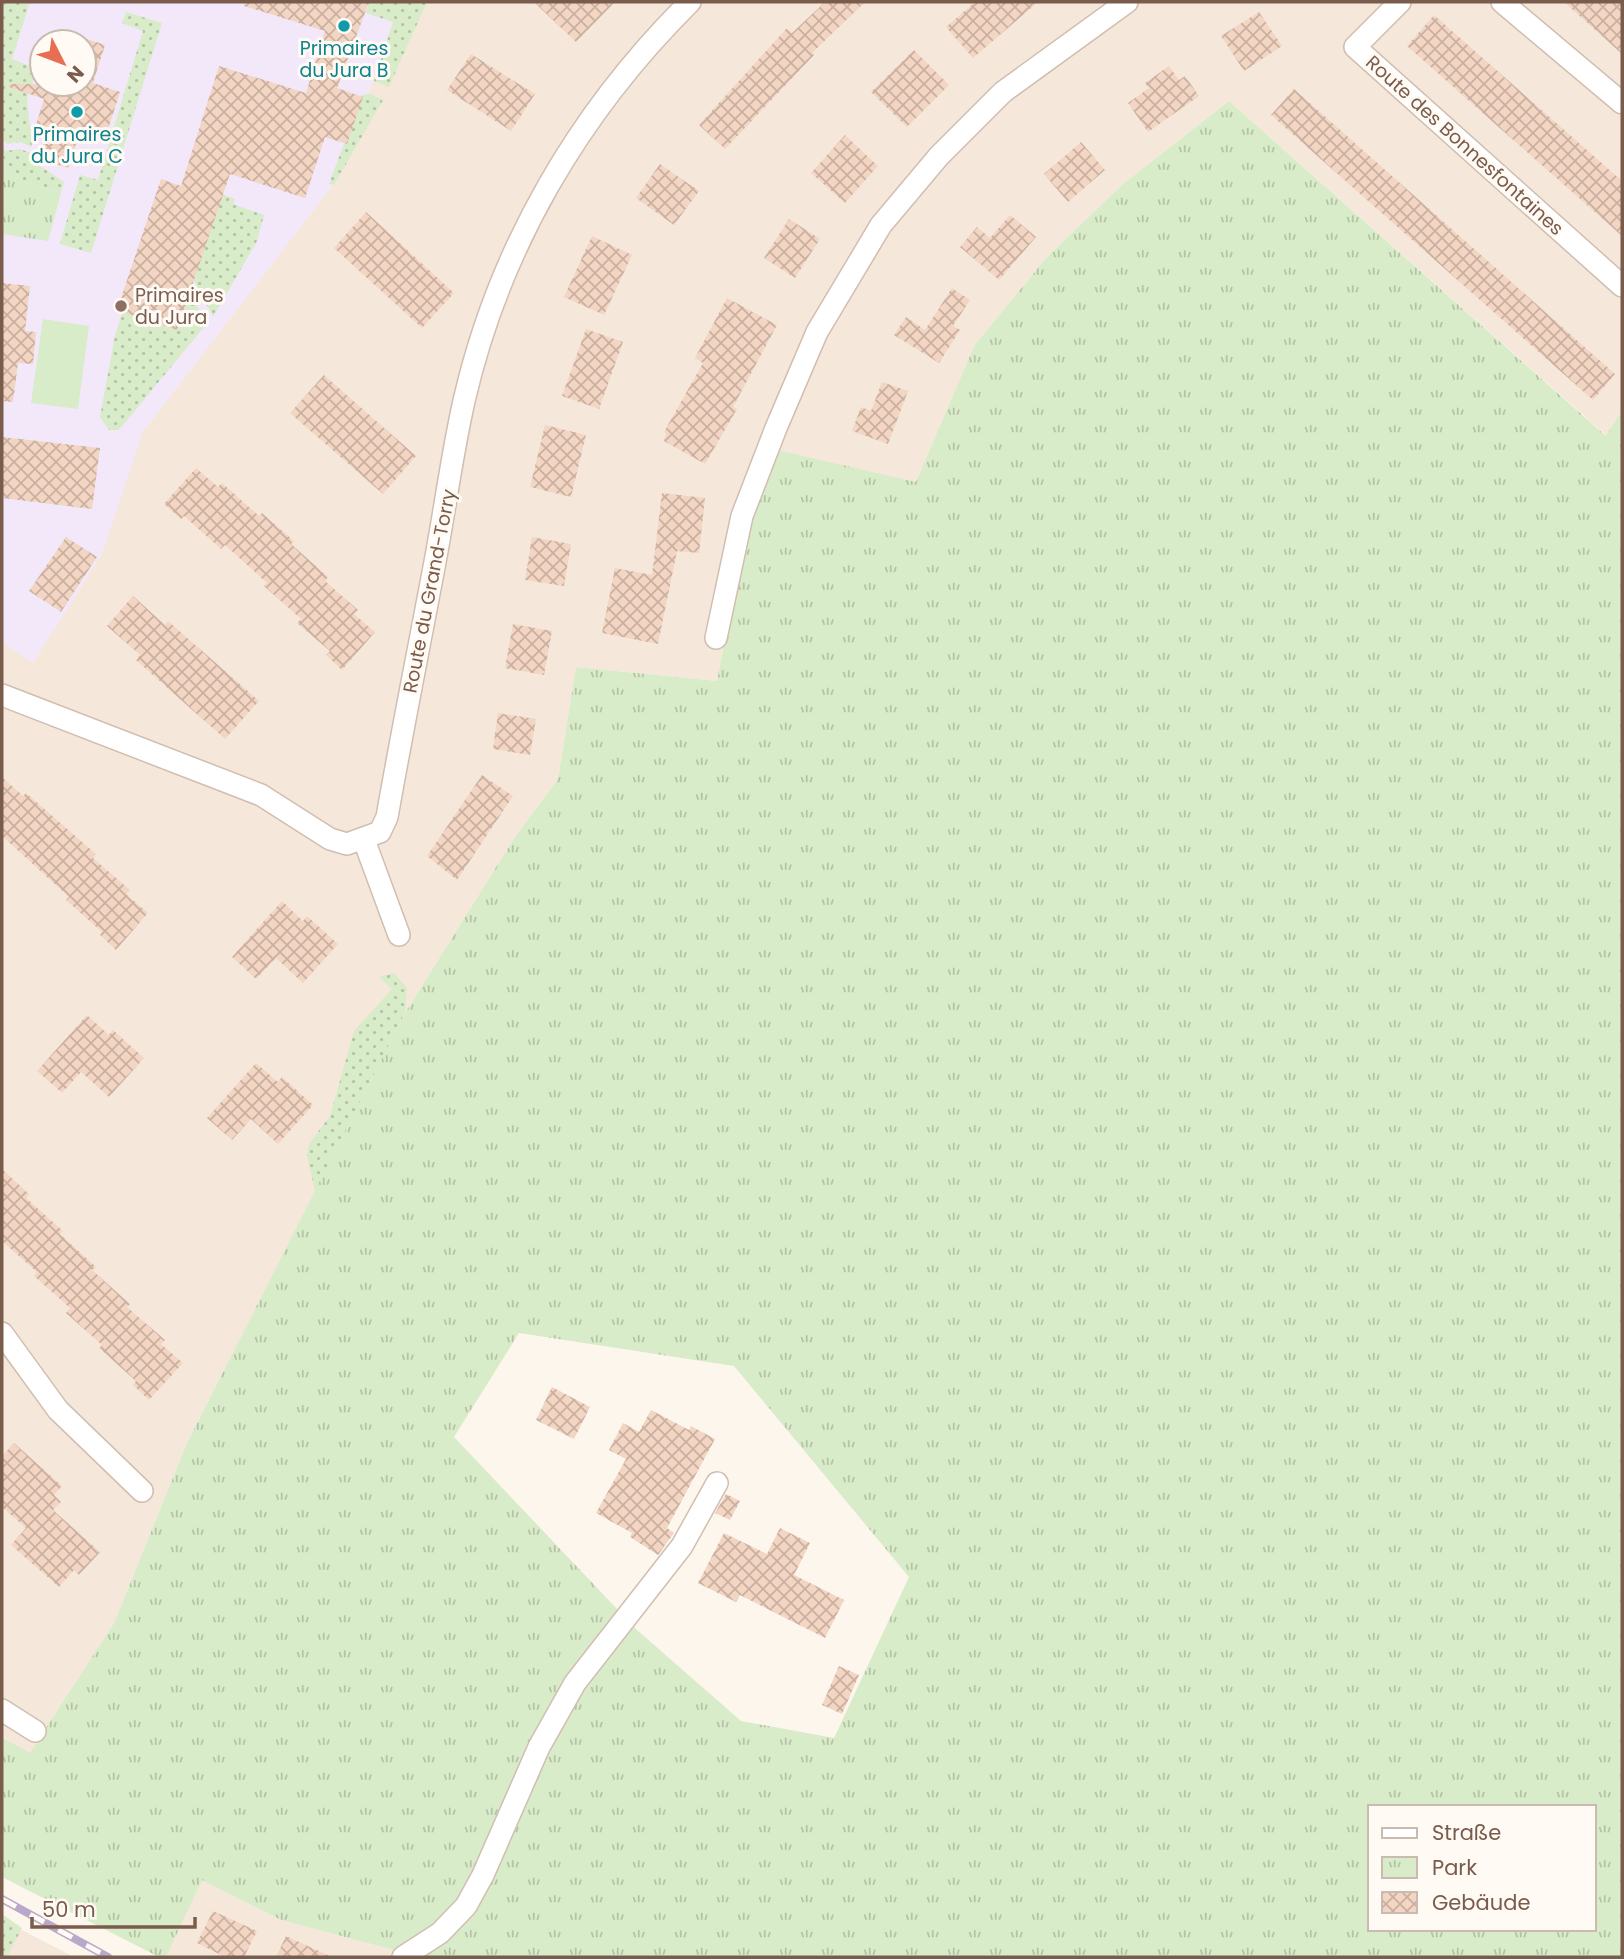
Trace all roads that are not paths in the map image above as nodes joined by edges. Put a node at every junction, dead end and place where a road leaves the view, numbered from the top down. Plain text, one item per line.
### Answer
1 (690, 2) edge
2 (1127, 2) edge
3 (1400, 2) edge
4 (1502, 2) edge
5 (1622, 103) edge
6 (1622, 286) edge
7 (716, 638) dead end
8 (2, 695) edge
9 (363, 840) junction
10 (399, 935) dead end
11 (2, 1333) edge
12 (717, 1483) dead end
13 (142, 1491) dead end
14 (2, 1710) edge
15 (35, 1731) dead end
16 (403, 1957) edge

1 - 9 street, Route du Grand-Torry
2 - 7 street
3 - 6 street, Route des Bonnesfontaines
4 - 5 street
8 - 9 street
9 - 10 street
11 - 13 street
12 - 16 street
14 - 15 street

